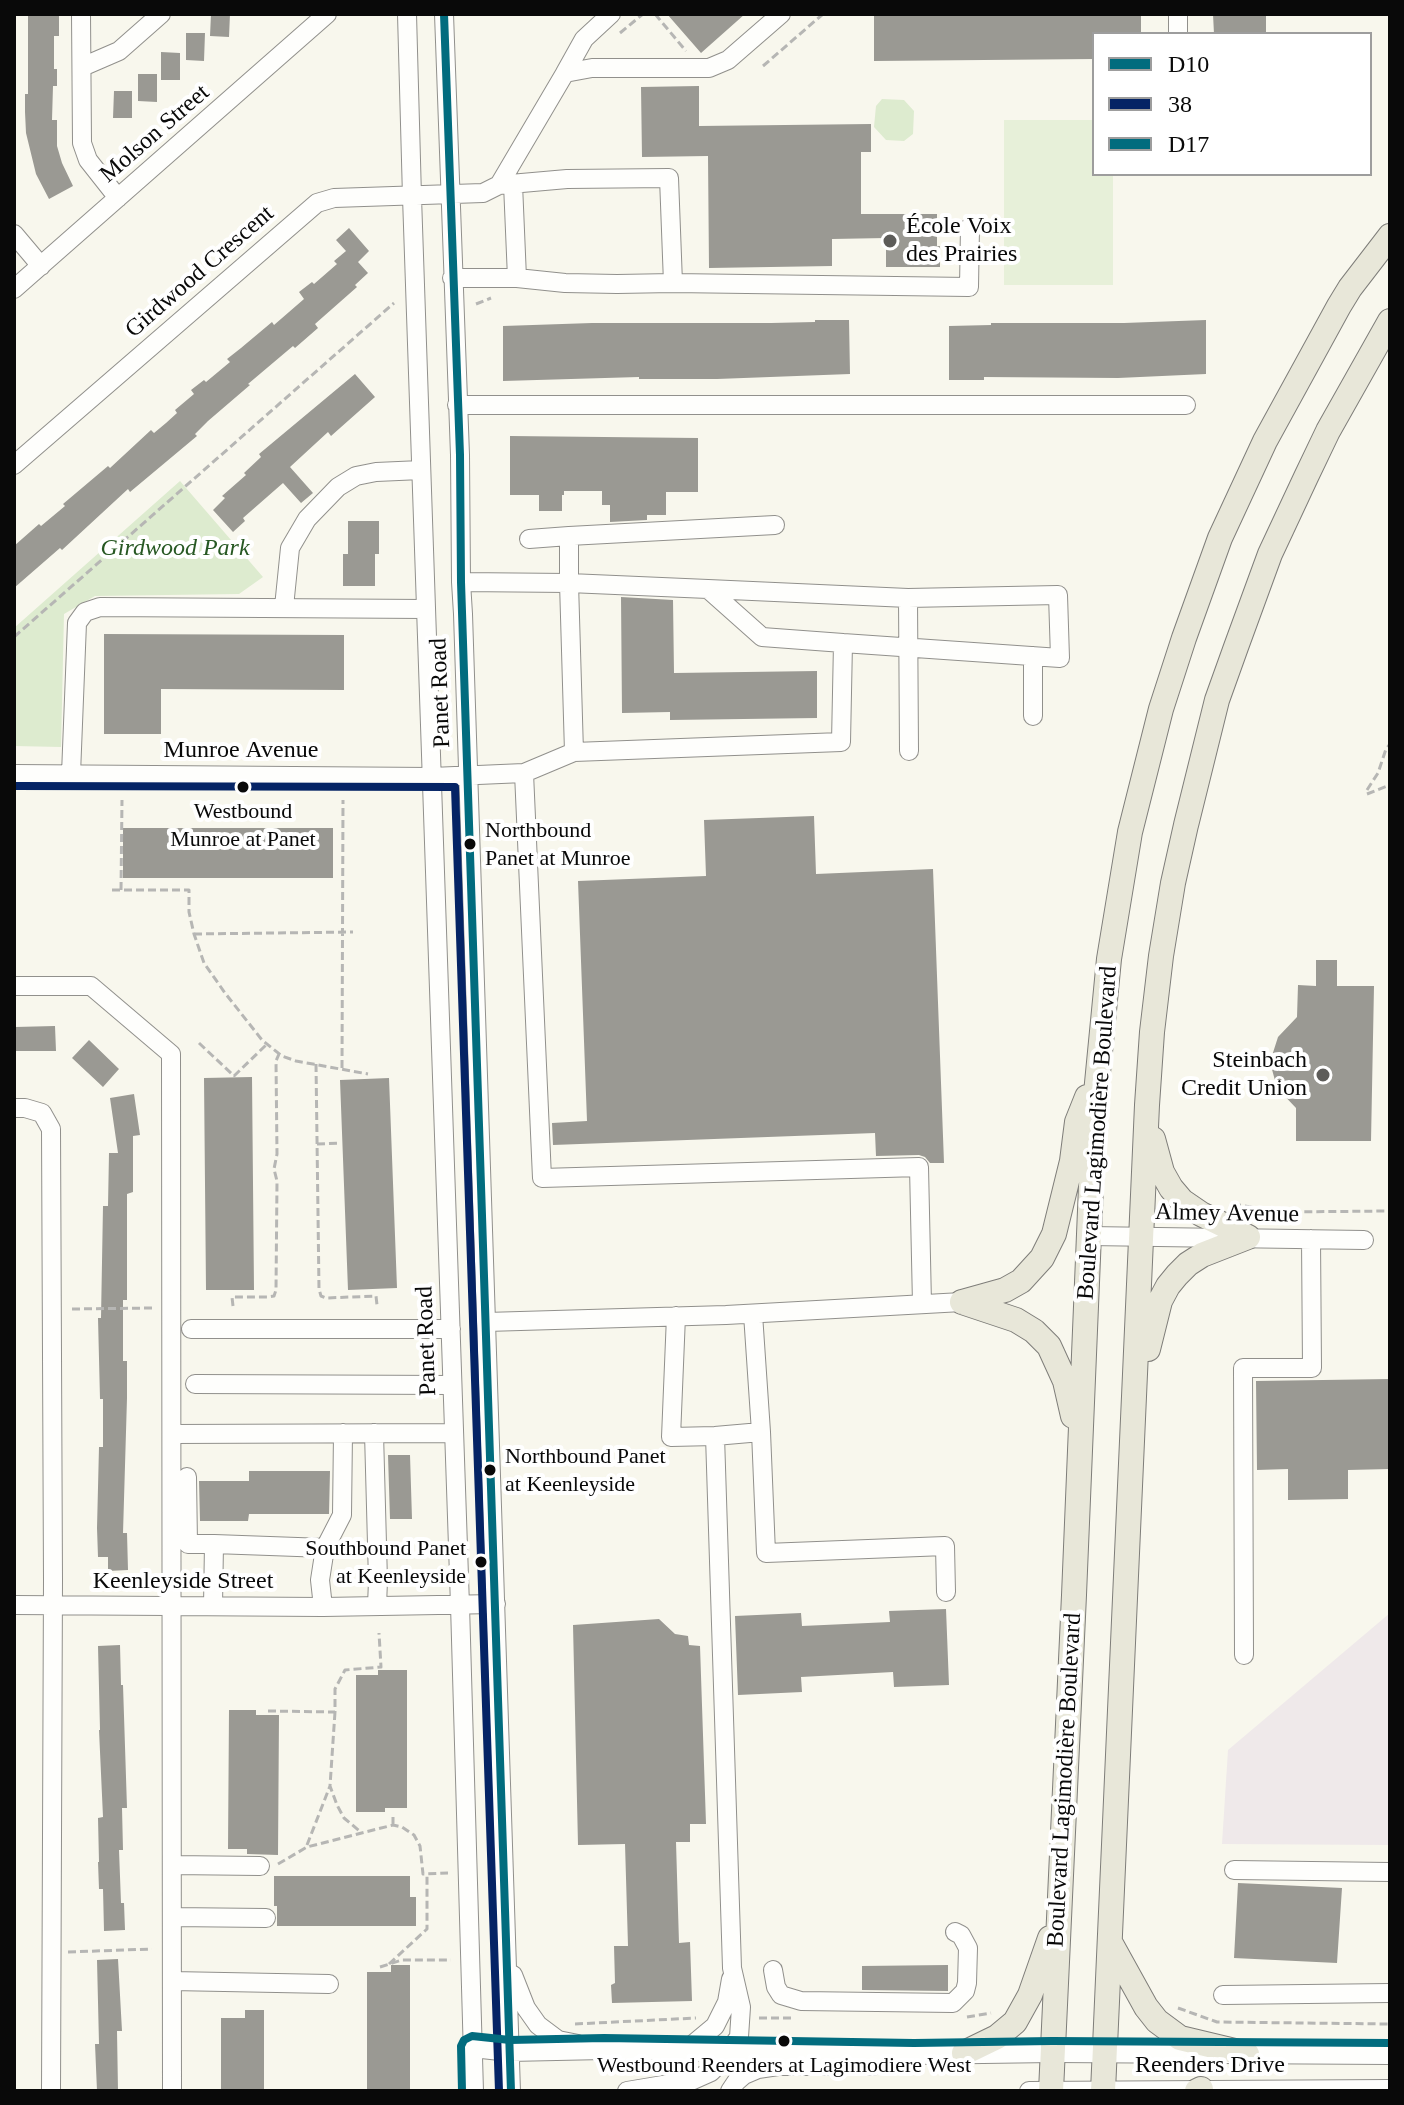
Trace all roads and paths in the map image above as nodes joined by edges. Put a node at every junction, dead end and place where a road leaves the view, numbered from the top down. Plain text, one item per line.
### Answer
1 (81, 14) edge
2 (161, 14) edge
3 (327, 14) edge
4 (407, 14) edge
5 (444, 14) edge
6 (611, 14) edge
7 (655, 14) edge
8 (781, 14) edge
9 (823, 14) edge
10 (689, 54) dead end
11 (763, 66) dead end
12 (82, 67) junction
13 (565, 73) junction
14 (506, 185) junction
15 (450, 194) junction
16 (412, 197) junction
17 (118, 198) junction
18 (970, 227) dead end
19 (14, 234) edge
20 (1390, 236) edge
21 (41, 266) junction
22 (452, 278) junction
23 (517, 278) junction
24 (673, 283) junction
25 (14, 289) edge
26 (394, 303) dead end
27 (1390, 321) edge
28 (457, 405) junction
29 (1186, 405) dead end
30 (14, 465) edge
31 (421, 470) junction
32 (775, 525) dead end
33 (569, 536) junction
34 (529, 539) dead end
35 (461, 582) junction
36 (569, 583) junction
37 (708, 589) junction
38 (908, 598) junction
39 (284, 607) junction
40 (426, 609) junction
41 (14, 637) edge
42 (843, 643) junction
43 (908, 648) junction
44 (1033, 656) junction
45 (1033, 716) dead end
46 (1390, 744) edge
47 (909, 751) dead end
48 (574, 752) junction
49 (524, 773) junction
50 (14, 774) edge
51 (71, 774) junction
52 (467, 775) junction
53 (432, 777) junction
54 (1390, 785) edge
55 (122, 800) dead end
56 (343, 800) dead end
57 (112, 890) dead end
58 (121, 890) junction
59 (353, 932) dead end
60 (342, 933) junction
61 (194, 934) junction
62 (14, 986) edge
63 (199, 1043) dead end
64 (267, 1044) junction
65 (279, 1054) junction
66 (316, 1063) junction
67 (1099, 1065) junction
68 (342, 1068) junction
69 (368, 1074) dead end
70 (1147, 1105) junction
71 (14, 1108) edge
72 (340, 1143) dead end
73 (317, 1144) junction
74 (1220, 1201) dead end
75 (1390, 1211) edge
76 (1089, 1236) junction
77 (1141, 1236) junction
78 (1248, 1237) junction
79 (1311, 1239) junction
80 (1364, 1240) dead end
81 (962, 1302) junction
82 (922, 1304) junction
83 (377, 1305) dead end
84 (233, 1306) dead end
85 (171, 1308) junction
86 (52, 1309) junction
87 (753, 1314) junction
88 (676, 1316) junction
89 (486, 1322) junction
90 (191, 1329) dead end
91 (451, 1329) junction
92 (195, 1384) dead end
93 (452, 1385) junction
94 (1133, 1426) junction
95 (761, 1432) junction
96 (343, 1433) junction
97 (374, 1433) junction
98 (454, 1433) junction
99 (172, 1434) junction
100 (715, 1436) junction
101 (1080, 1456) junction
102 (187, 1477) dead end
103 (214, 1544) junction
104 (325, 1548) junction
105 (946, 1592) dead end
106 (496, 1604) junction
107 (14, 1605) edge
108 (53, 1605) junction
109 (377, 1605) junction
110 (460, 1605) junction
111 (172, 1606) junction
112 (213, 1606) junction
113 (323, 1607) junction
114 (379, 1633) dead end
115 (1244, 1655) dead end
116 (268, 1711) dead end
117 (335, 1712) junction
118 (330, 1786) junction
119 (393, 1817) dead end
120 (393, 1825) junction
121 (362, 1833) junction
122 (307, 1847) junction
123 (172, 1865) junction
124 (267, 1866) joint
125 (1234, 1870) dead end
126 (1390, 1872) edge
127 (448, 1873) dead end
128 (427, 1874) junction
129 (1059, 1910) junction
130 (172, 1917) junction
131 (266, 1918) dead end
132 (955, 1932) dead end
133 (1108, 1940) junction
134 (172, 1948) junction
135 (52, 1952) junction
136 (507, 1954) junction
137 (452, 1960) dead end
138 (389, 1964) junction
139 (380, 1967) dead end
140 (732, 1968) junction
141 (773, 1970) dead end
142 (172, 1981) junction
143 (329, 1984) dead end
144 (1390, 1993) edge
145 (1223, 1995) dead end
146 (473, 2048) junction
147 (604, 2050) junction
148 (662, 2051) junction
149 (729, 2051) junction
150 (509, 2052) junction
151 (964, 2053) junction
152 (1052, 2053) junction
153 (1247, 2054) junction
154 (914, 2055) junction
155 (1105, 2055) junction
156 (1390, 2055) edge
157 (1390, 2089) edge
158 (1103, 2090) edge
159 (1199, 2090) edge
160 (51, 2091) edge
161 (172, 2091) edge
162 (474, 2091) edge
163 (511, 2091) edge
164 (627, 2091) edge
165 (730, 2091) edge
166 (1029, 2091) edge
167 (1051, 2091) edge

1 - 12 street
2 - 12 street
3 - 17 street, Molson Street
4 - 16 street, Panet Road
5 - 15 street, Panet Road
6 - 13 street
7 - 10 path
8 - 13 street
9 - 11 path
12 - 17 street
13 - 14 street
14 - 15 street, Girdwood Crescent
14 - 23 street
14 - 24 street, Girdwood Crescent
15 - 16 street, Girdwood Crescent
15 - 22 street, Panet Road
16 - 30 street, Girdwood Crescent
16 - 31 street, Panet Road
17 - 21 street, Molson Street
18 - 24 street
19 - 21 street
20 - 67 main road, Boulevard Lagimodière Boulevard
21 - 25 street, Molson Street
22 - 23 street
22 - 28 street, Panet Road
23 - 24 street
26 - 41 path
27 - 70 main road, Boulevard Lagimodière Boulevard
28 - 29 street
28 - 35 street, Panet Road
31 - 39 street
31 - 40 street, Panet Road
32 - 33 street
33 - 34 street
33 - 36 street
35 - 36 street
35 - 52 street, Panet Road
36 - 37 street
36 - 48 street
37 - 38 street
37 - 42 street
38 - 43 street
38 - 44 street
39 - 40 street
39 - 51 street
40 - 53 street, Panet Road
42 - 43 street
42 - 48 street
43 - 44 street
43 - 47 street
44 - 45 street
46 - 54 path
48 - 49 street
49 - 52 street, Munroe Avenue
49 - 82 street
50 - 51 street, Munroe Avenue
51 - 53 street, Munroe Avenue
52 - 53 street, Munroe Avenue
52 - 89 street, Panet Road
53 - 91 street, Panet Road
55 - 58 path
56 - 60 path
57 - 58 path
58 - 61 path
59 - 60 path
60 - 61 path
60 - 68 path
61 - 64 path
62 - 85 street
63 - 64 path
64 - 65 path
65 - 66 path
65 - 84 path
66 - 68 path
66 - 73 path
67 - 76 main road, Boulevard Lagimodière Boulevard
67 - 81 main road
68 - 69 path
70 - 77 main road, Boulevard Lagimodière Boulevard
70 - 78 main road
71 - 86 street
72 - 73 path
73 - 83 path
74 - 75 path
76 - 77 street, Almey Avenue
76 - 101 main road, Boulevard Lagimodière Boulevard
77 - 78 street, Almey Avenue
77 - 94 main road, Boulevard Lagimodière Boulevard
78 - 79 street, Almey Avenue
78 - 94 main road
79 - 80 street, Almey Avenue
79 - 115 street
81 - 82 street
81 - 101 main road
82 - 87 street
85 - 86 path
85 - 99 street
86 - 108 street
87 - 88 street
87 - 95 street
88 - 89 street
88 - 100 street
89 - 106 street, Panet Road
90 - 91 street
91 - 93 street, Panet Road
92 - 93 street
93 - 98 street, Panet Road
94 - 133 main road, Boulevard Lagimodière Boulevard
95 - 100 street
95 - 105 street
96 - 97 street
96 - 99 street
96 - 104 street
97 - 98 street
97 - 109 street
98 - 110 street, Panet Road
99 - 111 street
100 - 140 street
101 - 129 main road, Boulevard Lagimodière Boulevard
102 - 103 street
103 - 104 street
103 - 112 street
104 - 113 street
106 - 110 street, Keenleyside Street
106 - 136 street, Panet Road
107 - 108 street, Keenleyside Street
108 - 111 street, Keenleyside Street
108 - 135 street
109 - 110 street, Keenleyside Street
109 - 113 street, Keenleyside Street
110 - 146 street, Panet Road
111 - 112 street, Keenleyside Street
111 - 123 street
112 - 113 street, Keenleyside Street
114 - 117 path
116 - 117 path
117 - 118 path
118 - 121 path
118 - 122 path
119 - 120 path
120 - 121 path
120 - 128 path
121 - 122 path
122 - 124 path
123 - 124 street
123 - 130 street
125 - 126 street
127 - 128 path
128 - 138 path
129 - 151 main road
129 - 152 main road, Boulevard Lagimodière Boulevard
130 - 131 street
130 - 134 street
132 - 141 street
133 - 153 main road
133 - 155 main road, Boulevard Lagimodière Boulevard
134 - 135 path
134 - 142 street
135 - 160 street
136 - 147 street
136 - 150 street, Panet Road
137 - 138 path
138 - 139 path
140 - 148 street
140 - 149 street
142 - 143 street
142 - 161 street
144 - 145 street
146 - 150 street, Reenders Drive
146 - 162 street, Panet Road
147 - 148 street, Reenders Drive
147 - 150 street, Reenders Drive
148 - 149 street, Reenders Drive
149 - 154 street, Reenders Drive
149 - 164 street
150 - 163 street, Panet Road
151 - 152 street, Reenders Drive
151 - 154 street, Reenders Drive
152 - 155 street, Reenders Drive
152 - 167 main road, Boulevard Lagimodière Boulevard
153 - 155 street, Reenders Drive
153 - 156 street, Reenders Drive
154 - 165 street
155 - 158 main road, Boulevard Lagimodière Boulevard
157 - 159 street, Reenders Drive
158 - 159 street, Reenders Drive
158 - 167 street, Reenders Drive
166 - 167 street, Reenders Drive

